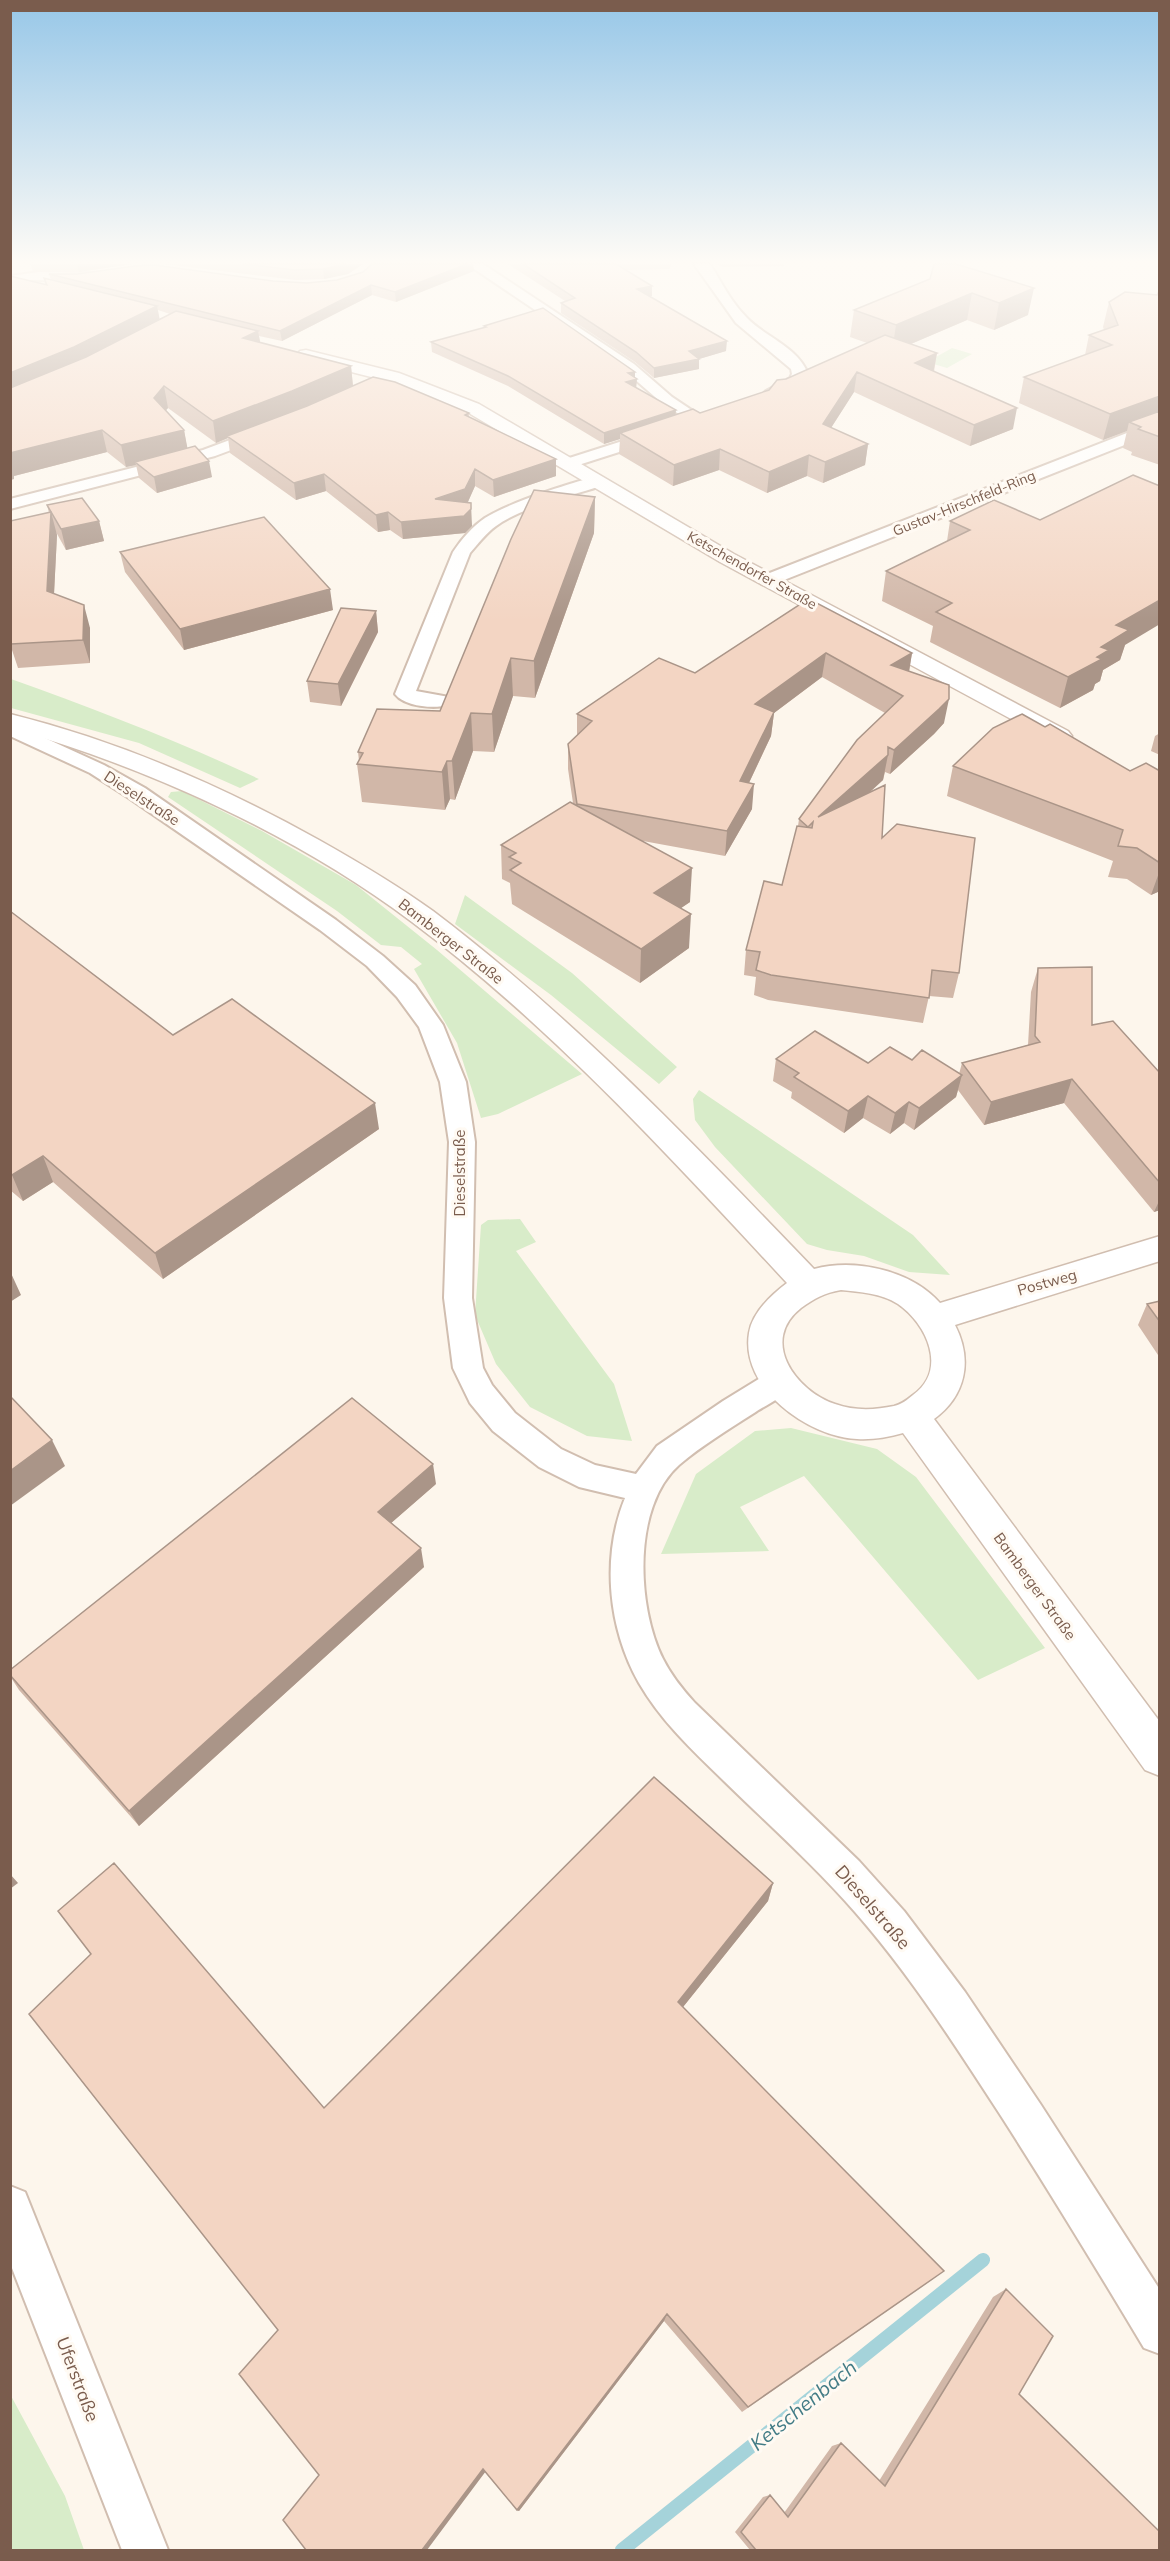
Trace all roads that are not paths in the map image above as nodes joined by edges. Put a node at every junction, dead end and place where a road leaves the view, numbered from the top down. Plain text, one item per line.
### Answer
1 (378, 384) edge
2 (410, 384) edge
3 (648, 384) edge
4 (790, 384) edge
5 (366, 389) edge
6 (759, 400) edge
7 (1160, 425) edge
8 (281, 426) edge
9 (569, 463) junction
10 (598, 480) junction
11 (10, 504) edge
12 (768, 580) junction
13 (442, 701) edge
14 (10, 721) edge
15 (10, 728) edge
16 (1078, 747) edge
17 (1160, 1248) edge
18 (808, 1284) junction
19 (935, 1318) junction
20 (778, 1383) junction
21 (911, 1416) junction
22 (644, 1490) junction
23 (1160, 1756) edge
24 (10, 2207) edge
25 (1160, 2332) edge
26 (145, 2550) edge

1 - 5 street
2 - 9 street, Ketschendorfer Straße
3 - 9 street
4 - 6 street
7 - 12 street, Gustav-Hirschfeld-Ring
8 - 11 street
9 - 10 street, Ketschendorfer Straße
10 - 12 street, Ketschendorfer Straße
10 - 13 street
12 - 16 street, Ketschendorfer Straße
14 - 18 street, Bamberger Straße
15 - 22 street, Dieselstraße
17 - 19 street, Postweg
18 - 19 street
18 - 20 street
19 - 21 street
20 - 21 street
20 - 22 street, Dieselstraße
21 - 23 street, Bamberger Straße
22 - 25 street, Dieselstraße
24 - 26 street, Uferstraße

